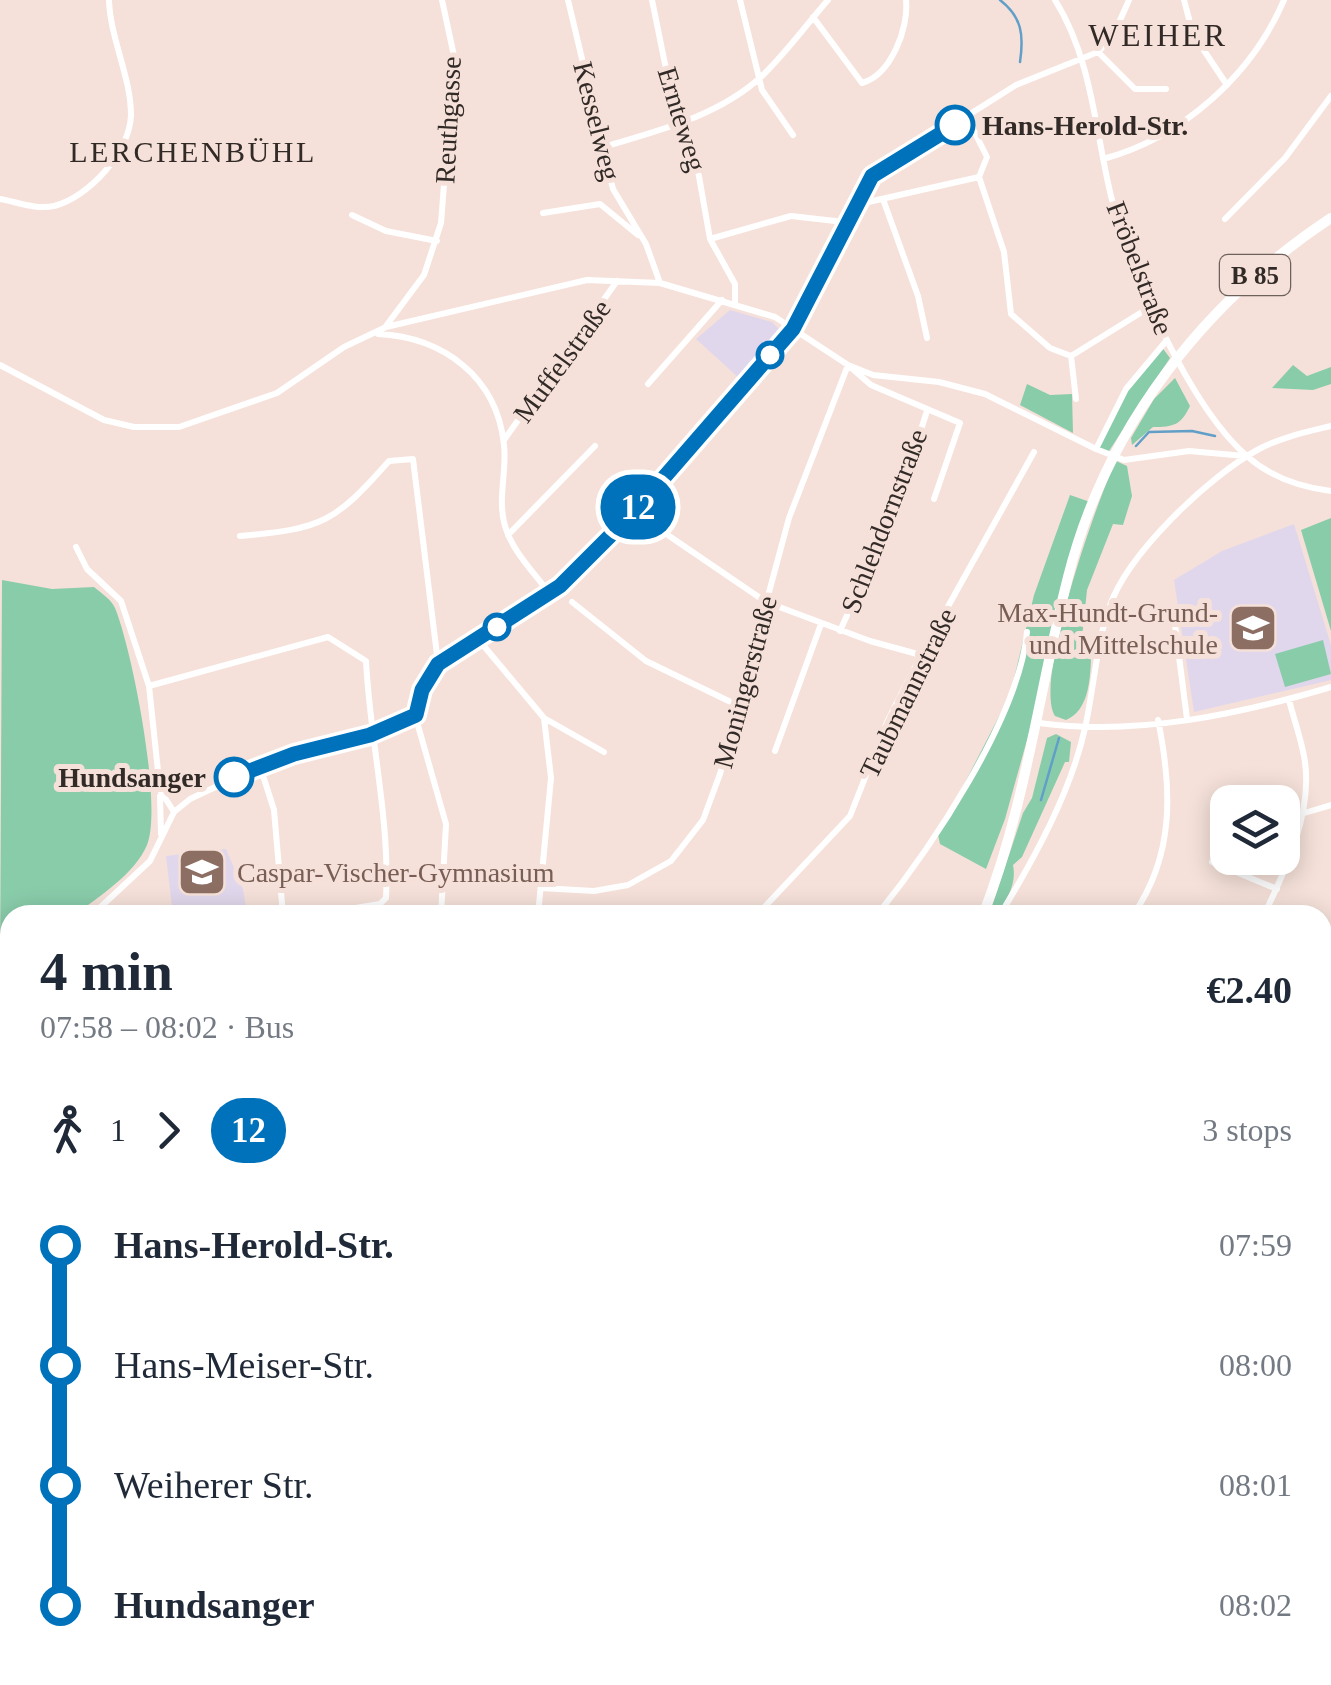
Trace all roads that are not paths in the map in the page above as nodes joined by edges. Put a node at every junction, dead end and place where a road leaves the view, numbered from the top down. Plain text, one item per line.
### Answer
1 (109, 0) edge
2 (442, 0) edge
3 (568, 0) edge
4 (652, 0) edge
5 (740, 0) edge
6 (828, 0) edge
7 (906, 0) edge
8 (1055, 0) edge
9 (1129, 0) edge
10 (1184, 0) edge
11 (1284, 0) edge
12 (813, 17) junction
13 (1098, 52) junction
14 (1082, 59) junction
15 (760, 78) junction
16 (1227, 84) junction
17 (1166, 89) dead end
18 (1331, 96) edge
19 (967, 117) junction
20 (684, 123) junction
21 (793, 135) dead end
22 (600, 148) junction
23 (1103, 159) junction
24 (980, 177) junction
25 (0, 199) edge
26 (884, 202) junction
27 (854, 205) junction
28 (543, 213) dead end
29 (352, 216) dead end
30 (1331, 218) edge
31 (1225, 220) dead end
32 (844, 222) junction
33 (640, 236) junction
34 (710, 239) junction
35 (436, 241) junction
36 (618, 280) junction
37 (660, 283) junction
38 (722, 300) junction
39 (735, 303) junction
40 (1150, 307) junction
41 (386, 327) junction
42 (793, 329) junction
43 (378, 334) junction
44 (927, 338) dead end
45 (1167, 340) junction
46 (1072, 356) junction
47 (0, 365) edge
48 (848, 365) junction
49 (648, 384) dead end
50 (1076, 399) dead end
51 (927, 411) junction
52 (1331, 426) edge
53 (504, 440) junction
54 (594, 446) dead end
55 (1096, 449) junction
56 (1034, 452) dead end
57 (1246, 456) junction
58 (1331, 491) edge
59 (934, 499) dead end
60 (634, 512) junction
61 (508, 535) junction
62 (240, 536) dead end
63 (76, 547) dead end
64 (549, 593) junction
65 (572, 602) dead end
66 (766, 602) junction
67 (1174, 617) dead end
68 (821, 624) junction
69 (840, 631) junction
70 (1027, 632) dead end
71 (478, 639) junction
72 (921, 655) junction
73 (438, 664) junction
74 (149, 686) junction
75 (1331, 687) edge
76 (1288, 700) junction
77 (739, 706) junction
78 (416, 715) junction
79 (544, 718) junction
80 (1188, 719) junction
81 (1158, 720) junction
82 (1039, 723) junction
83 (1085, 728) junction
84 (370, 735) junction
85 (775, 751) dead end
86 (604, 752) dead end
87 (260, 766) junction
88 (160, 790) junction
89 (1331, 806) edge
90 (174, 812) junction
91 (1301, 814) junction
92 (160, 842) junction
93 (1243, 875) edge
94 (541, 888) junction
95 (1276, 889) junction
96 (104, 905) edge
97 (281, 905) edge
98 (367, 905) edge
99 (442, 905) edge
100 (539, 905) edge
101 (765, 905) edge
102 (884, 905) edge
103 (986, 905) edge
104 (1005, 905) edge
105 (1138, 905) edge
106 (1269, 905) edge

1 - 25 street
2 - 35 street, Reuthgasse
3 - 22 street, Kesselweg
4 - 20 street, Ernteweg
5 - 15 street
6 - 12 street
7 - 12 street
8 - 14 street, Fröbelstraße
9 - 13 street
10 - 16 street
11 - 16 street
12 - 15 street
13 - 14 street
13 - 17 street
14 - 19 street
14 - 23 street, Fröbelstraße
15 - 20 street
15 - 21 street
16 - 23 street
18 - 31 street
19 - 24 street
19 - 27 street
20 - 22 street
20 - 34 street, Ernteweg
22 - 33 street, Kesselweg
23 - 40 street, Fröbelstraße
24 - 26 street
24 - 46 street
26 - 27 street
26 - 44 street
27 - 32 street
28 - 33 street, Kesselweg
29 - 35 street
30 - 82 main road, B 85
32 - 34 street
32 - 42 street
33 - 37 street, Kesselweg
34 - 39 street, Ernteweg
35 - 41 street, Reuthgasse
36 - 37 street
36 - 41 street
36 - 53 street, Muffelstraße
37 - 38 street
38 - 39 street
38 - 49 street
39 - 42 street
40 - 45 street, Fröbelstraße
40 - 46 street
41 - 43 street, Reuthgasse
42 - 48 street
42 - 60 street
43 - 47 street, Reuthgasse
43 - 53 street
45 - 55 street
45 - 57 street, Fröbelstraße
46 - 50 street
48 - 51 street, Schlehdornstraße
48 - 55 street
48 - 66 street, Moningerstraße
51 - 59 street, Schlehdornstraße
51 - 69 street, Schlehdornstraße
52 - 57 street
53 - 61 street
54 - 61 street
55 - 57 street
56 - 72 street, Taubmannstraße
57 - 58 street
57 - 83 street
60 - 64 street
60 - 66 street
61 - 64 street
62 - 73 street
63 - 74 street
64 - 71 street
65 - 77 street
66 - 68 street
66 - 77 street, Moningerstraße
67 - 80 street
68 - 69 street
68 - 85 street
69 - 72 street
70 - 102 street
71 - 73 street
71 - 79 street
72 - 101 street, Taubmannstraße
73 - 78 street
74 - 84 street
74 - 88 street
75 - 76 street
76 - 80 street
76 - 91 street
77 - 94 street, Moningerstraße
78 - 84 street
78 - 99 street
79 - 86 street
79 - 94 street
80 - 81 street
81 - 83 street
81 - 105 street
82 - 83 street
82 - 103 main road, B 85
83 - 104 street
84 - 87 street
84 - 98 street
87 - 90 street
87 - 97 street
88 - 90 street
88 - 92 street
89 - 91 street
90 - 92 street
91 - 95 street
92 - 96 street
93 - 95 street
94 - 100 street
95 - 106 street

